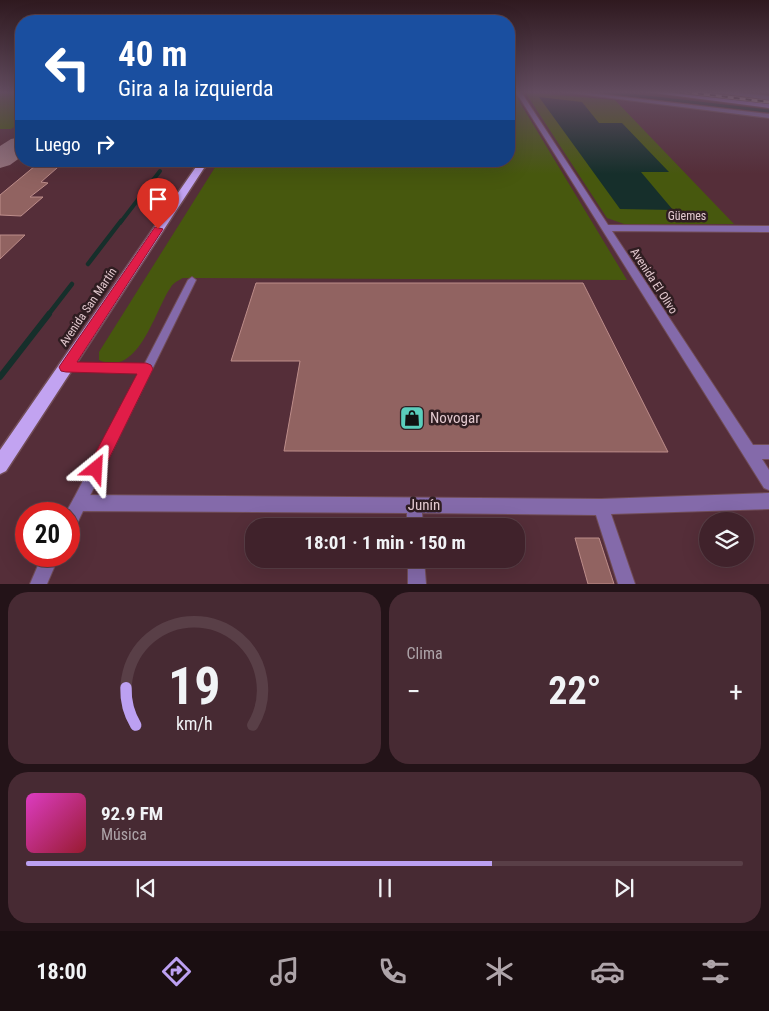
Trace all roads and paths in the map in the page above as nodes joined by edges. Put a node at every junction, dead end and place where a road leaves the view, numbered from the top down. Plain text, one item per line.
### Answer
1 (535, 119) edge
2 (201, 167) edge
3 (605, 228) junction
4 (769, 229) edge
5 (192, 280) dead end
6 (66, 367) junction
7 (146, 369) junction
8 (749, 452) junction
9 (769, 452) edge
10 (0, 465) edge
11 (769, 483) edge
12 (79, 502) edge
13 (80, 502) edge
14 (769, 502) edge
15 (414, 505) junction
16 (601, 507) junction
17 (415, 518) edge
18 (46, 567) edge
19 (416, 568) edge
20 (38, 584) edge
21 (417, 584) edge
22 (627, 584) edge

1 - 3 street, Avenida El Olivo
2 - 6 main road, Avenida San Martín
3 - 4 street, Güemes
3 - 8 street, Avenida El Olivo
5 - 7 lane
6 - 7 lane
6 - 10 main road, Avenida San Martín
7 - 12 lane
8 - 9 street
8 - 11 street, Avenida El Olivo
13 - 15 street, Junín
14 - 16 street, Junín
15 - 16 street, Junín
15 - 17 street
16 - 22 street
18 - 20 street
19 - 21 street

